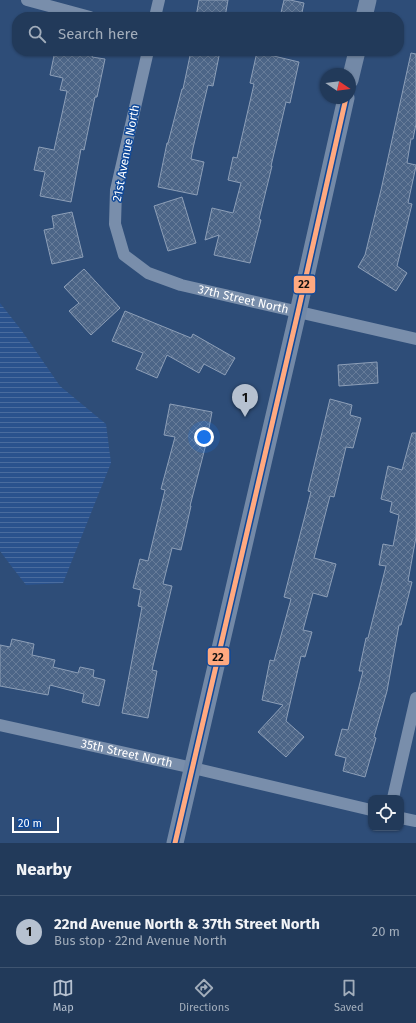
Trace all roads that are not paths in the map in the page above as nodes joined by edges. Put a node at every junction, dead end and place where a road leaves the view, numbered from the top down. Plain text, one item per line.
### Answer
1 (27, 0) edge
2 (159, 0) edge
3 (368, 0) edge
4 (71, 12) edge
5 (156, 12) edge
6 (365, 12) edge
7 (147, 56) edge
8 (355, 56) edge
9 (352, 68) edge
10 (345, 104) edge
11 (124, 255) joint
12 (298, 312) junction
13 (416, 339) edge
14 (416, 698) edge
15 (0, 725) edge
16 (193, 768) junction
17 (394, 795) edge
18 (368, 809) edge
19 (404, 819) edge
20 (416, 821) edge
21 (176, 843) edge

1 - 4 street
2 - 5 street
3 - 6 main road
7 - 11 street, 21st Avenue North
8 - 9 main road
10 - 12 main road
11 - 12 street, 37th Street North
12 - 13 street, 37th Street North
12 - 16 main road
14 - 17 street
15 - 16 street, 35th Street North
16 - 18 street, 35th Street North
16 - 21 main road
19 - 20 street

